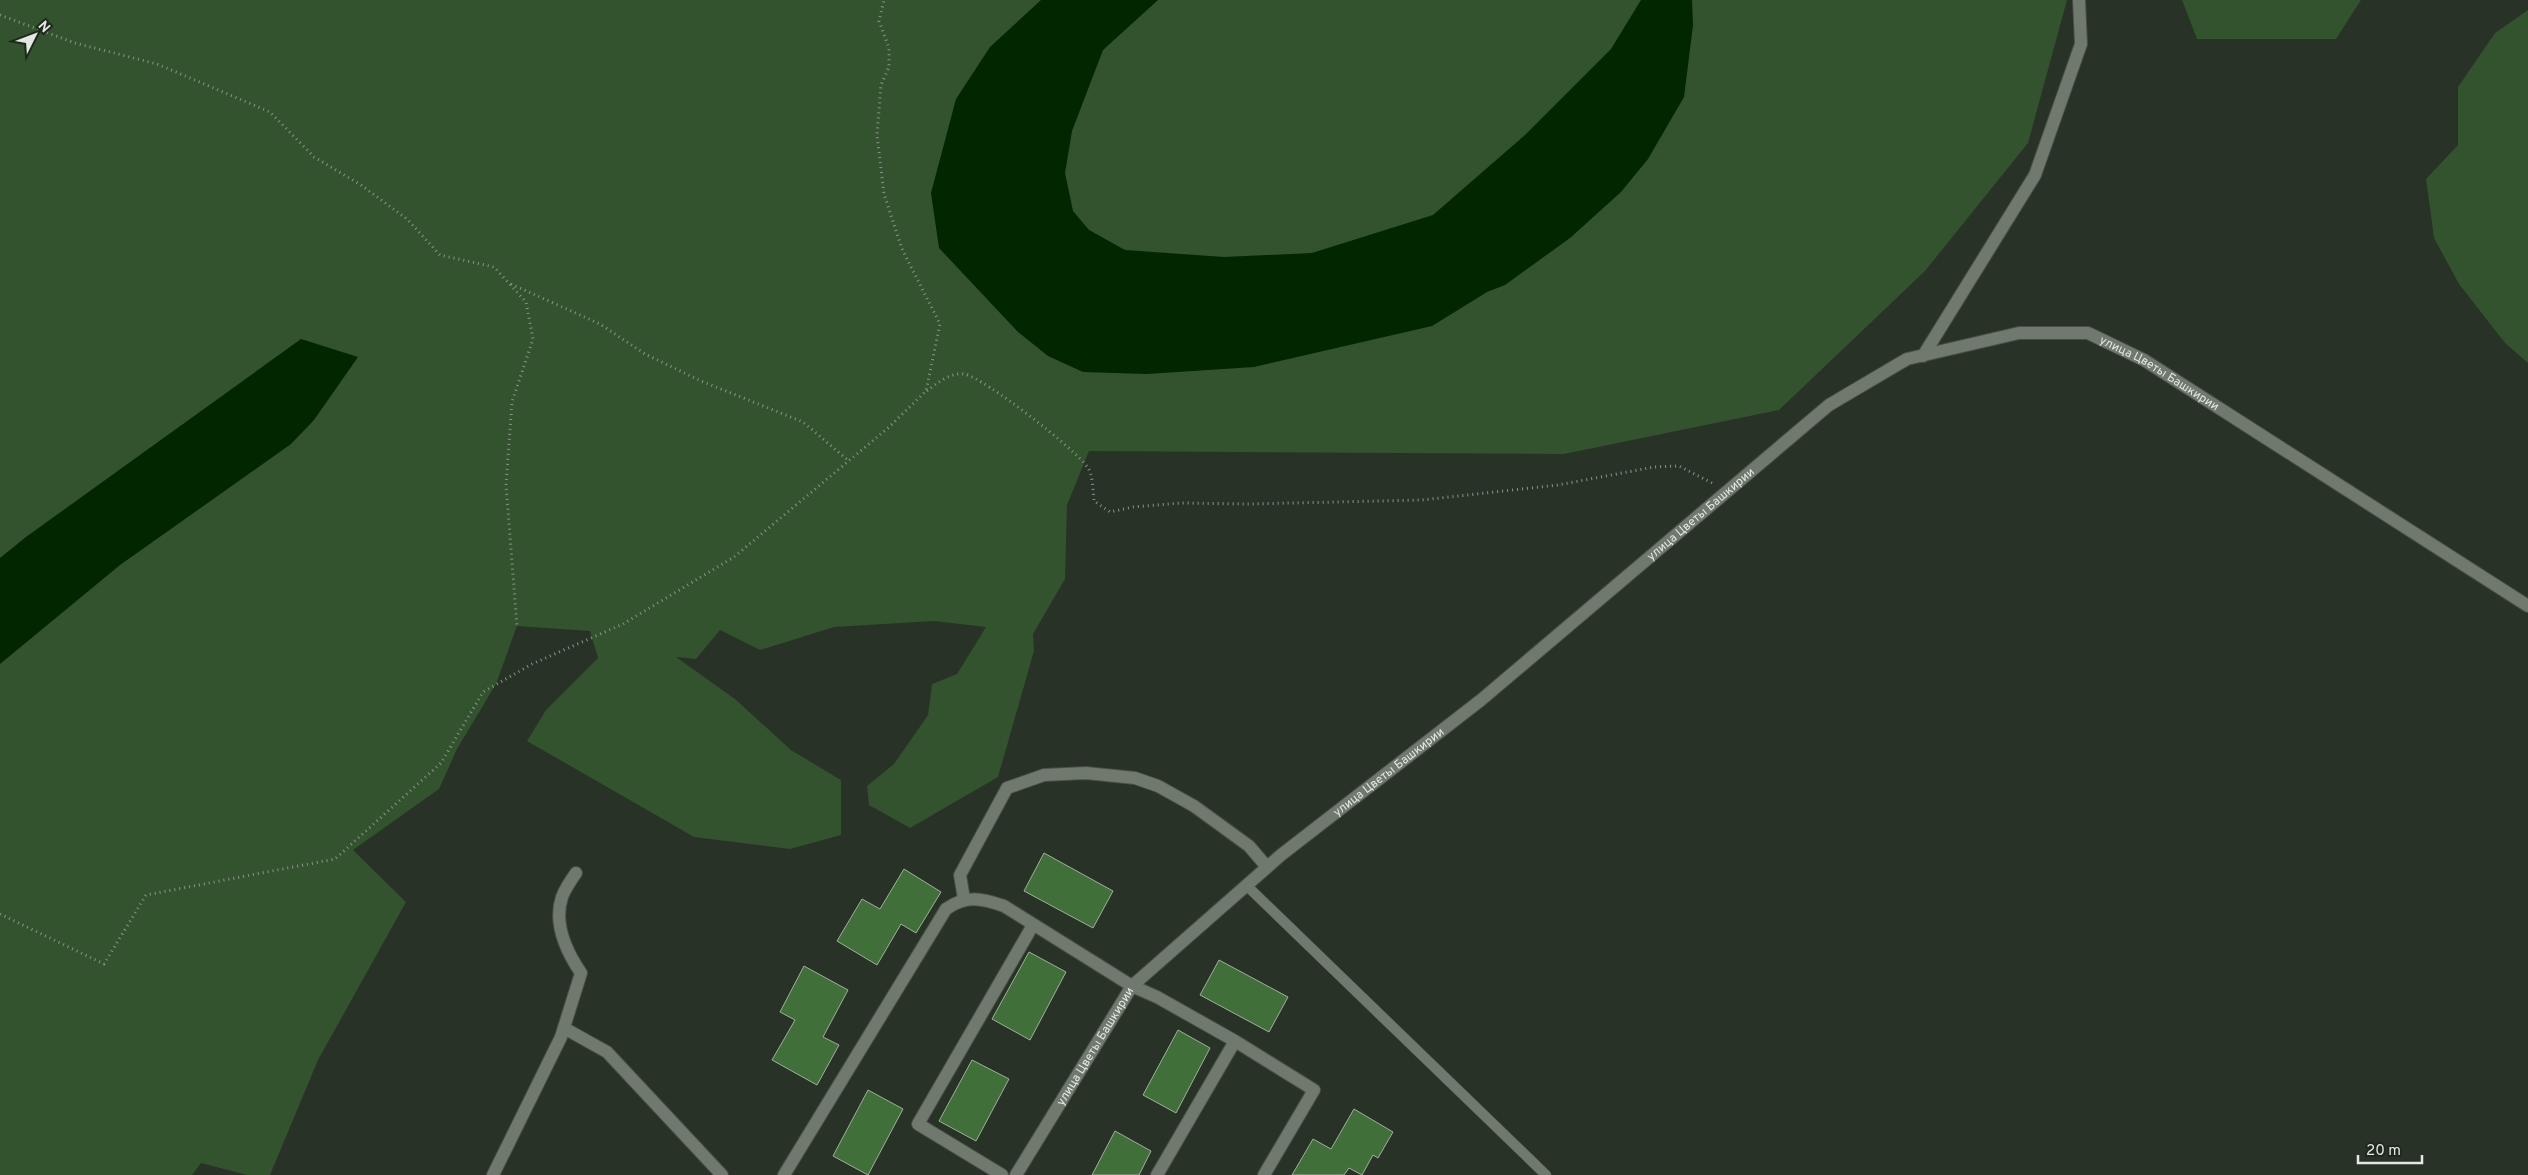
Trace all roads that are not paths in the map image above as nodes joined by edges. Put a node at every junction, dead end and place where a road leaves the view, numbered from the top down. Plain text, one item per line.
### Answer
1 (2079, 0) edge
2 (1922, 356) junction
3 (2528, 606) edge
4 (1267, 866) junction
5 (576, 873) dead end
6 (1246, 885) junction
7 (964, 899) junction
8 (1034, 925) junction
9 (1132, 986) junction
10 (564, 1028) junction
11 (1236, 1041) junction
12 (493, 1175) edge
13 (722, 1175) edge
14 (784, 1175) edge
15 (1002, 1175) edge
16 (1016, 1175) edge
17 (1157, 1175) edge
18 (1264, 1175) edge
19 (1546, 1175) edge

1 - 2 street
2 - 3 street, улица Цветы Башкирии
2 - 4 street, улица Цветы Башкирии
4 - 6 street, улица Цветы Башкирии
4 - 7 street
5 - 10 street
6 - 9 street, улица Цветы Башкирии
6 - 19 lane
7 - 8 street
7 - 14 street
8 - 9 street
8 - 15 street
9 - 11 street
9 - 16 street, улица Цветы Башкирии
10 - 12 street
10 - 13 street
11 - 17 street
11 - 18 street

